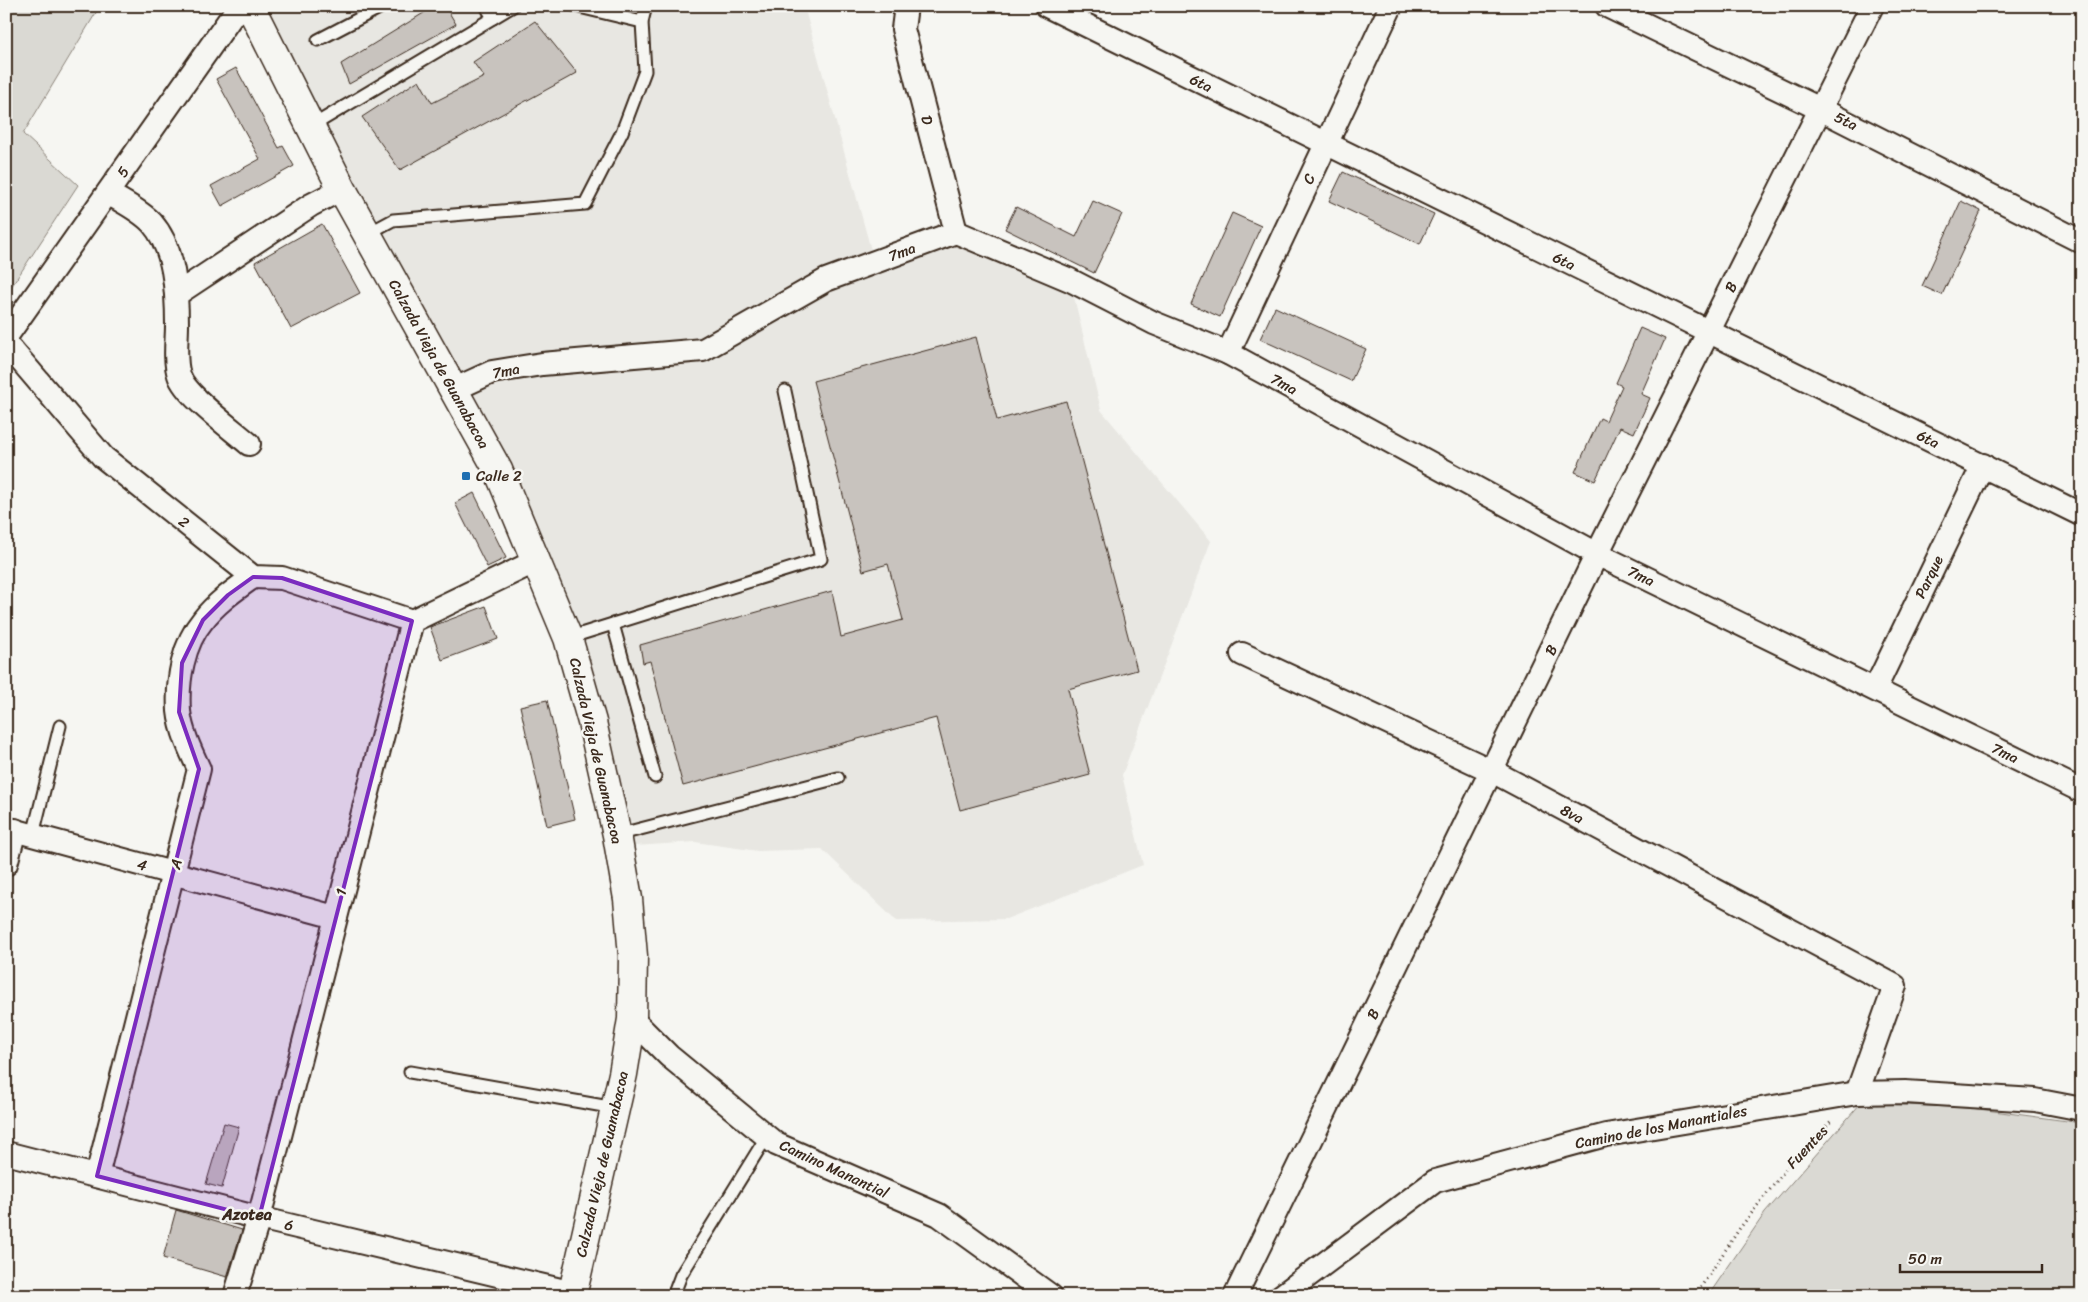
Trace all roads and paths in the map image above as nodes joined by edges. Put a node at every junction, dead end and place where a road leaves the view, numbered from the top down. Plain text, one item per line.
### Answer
1 (239, 6) edge
2 (250, 6) edge
3 (382, 6) edge
4 (486, 6) edge
5 (513, 6) edge
6 (575, 6) edge
7 (646, 6) edge
8 (906, 6) edge
9 (1047, 6) edge
10 (1391, 6) edge
11 (1607, 6) edge
12 (1872, 6) edge
13 (494, 18) junction
14 (642, 22) junction
15 (318, 40) dead end
16 (1820, 109) junction
17 (312, 126) junction
18 (1325, 144) junction
19 (342, 190) junction
20 (108, 193) junction
21 (956, 232) junction
22 (367, 234) junction
23 (2082, 242) edge
24 (177, 294) junction
25 (1708, 332) junction
26 (6, 337) edge
27 (6, 343) edge
28 (1228, 353) junction
29 (455, 389) junction
30 (785, 391) dead end
31 (249, 444) dead end
32 (1983, 465) junction
33 (2082, 515) edge
34 (1597, 554) junction
35 (536, 561) junction
36 (253, 577) junction
37 (412, 621) junction
38 (613, 624) junction
39 (568, 638) junction
40 (1242, 654) dead end
41 (1875, 689) junction
42 (60, 726) dead end
43 (1492, 771) junction
44 (655, 777) dead end
45 (838, 778) dead end
46 (2082, 791) edge
47 (18, 831) edge
48 (617, 835) junction
49 (6, 864) edge
50 (174, 874) junction
51 (335, 917) junction
52 (632, 1020) junction
53 (410, 1072) dead end
54 (1857, 1093) junction
55 (616, 1108) junction
56 (2082, 1109) edge
57 (767, 1136) junction
58 (6, 1153) edge
59 (98, 1176) junction
60 (259, 1218) junction
61 (573, 1295) edge
62 (235, 1296) edge
63 (672, 1296) edge
64 (1052, 1296) edge
65 (1235, 1296) edge
66 (1281, 1296) edge
67 (1695, 1296) edge

1 - 20 street, 5
2 - 17 main road, Calzada Vieja de Guanabacoa
3 - 15 lane
4 - 13 lane
5 - 13 lane
6 - 14 lane
7 - 14 lane
8 - 21 street, D
9 - 18 street, 6ta
10 - 18 street, C
11 - 16 street, 5ta
12 - 16 street, B
13 - 17 lane
14 - 22 lane
16 - 23 street, 5ta
16 - 25 street, B
17 - 19 main road, Calzada Vieja de Guanabacoa
18 - 25 street, 6ta
18 - 28 street, C
19 - 22 main road, Calzada Vieja de Guanabacoa
19 - 24 street
20 - 24 street
20 - 26 street, 5
21 - 28 street, 7ma
21 - 29 street, 7ma
22 - 29 main road, Calzada Vieja de Guanabacoa
24 - 31 street
25 - 32 street, 6ta
25 - 34 street, B
27 - 36 street, 2
28 - 34 street, 7ma
29 - 35 main road, Calzada Vieja de Guanabacoa
30 - 38 lane
32 - 33 street, 6ta
32 - 41 street, Parque
34 - 41 street, 7ma
34 - 43 street, B
35 - 37 street
35 - 39 main road, Calzada Vieja de Guanabacoa
36 - 37 street
36 - 50 street, A
37 - 51 street, 1
38 - 39 lane
38 - 44 lane
39 - 48 main road, Calzada Vieja de Guanabacoa
40 - 43 street, 8va
41 - 46 street, 7ma
42 - 47 lane
43 - 54 street, 8va
43 - 65 street, B
45 - 48 lane
47 - 49 street
47 - 50 street, 4
48 - 52 main road, Calzada Vieja de Guanabacoa
50 - 51 street, 4
50 - 59 street, A
51 - 60 street, 1
52 - 55 main road, Calzada Vieja de Guanabacoa
52 - 57 street, Camino Manantial
53 - 55 lane
54 - 56 street, Camino de los Manantiales
54 - 66 street, Camino de los Manantiales
54 - 67 path, Fuentes
55 - 61 main road, Calzada Vieja de Guanabacoa
57 - 63 lane
57 - 64 street, Camino Manantial
58 - 59 street, 6
59 - 60 street, 6
60 - 61 street, 6
60 - 62 street, 1

